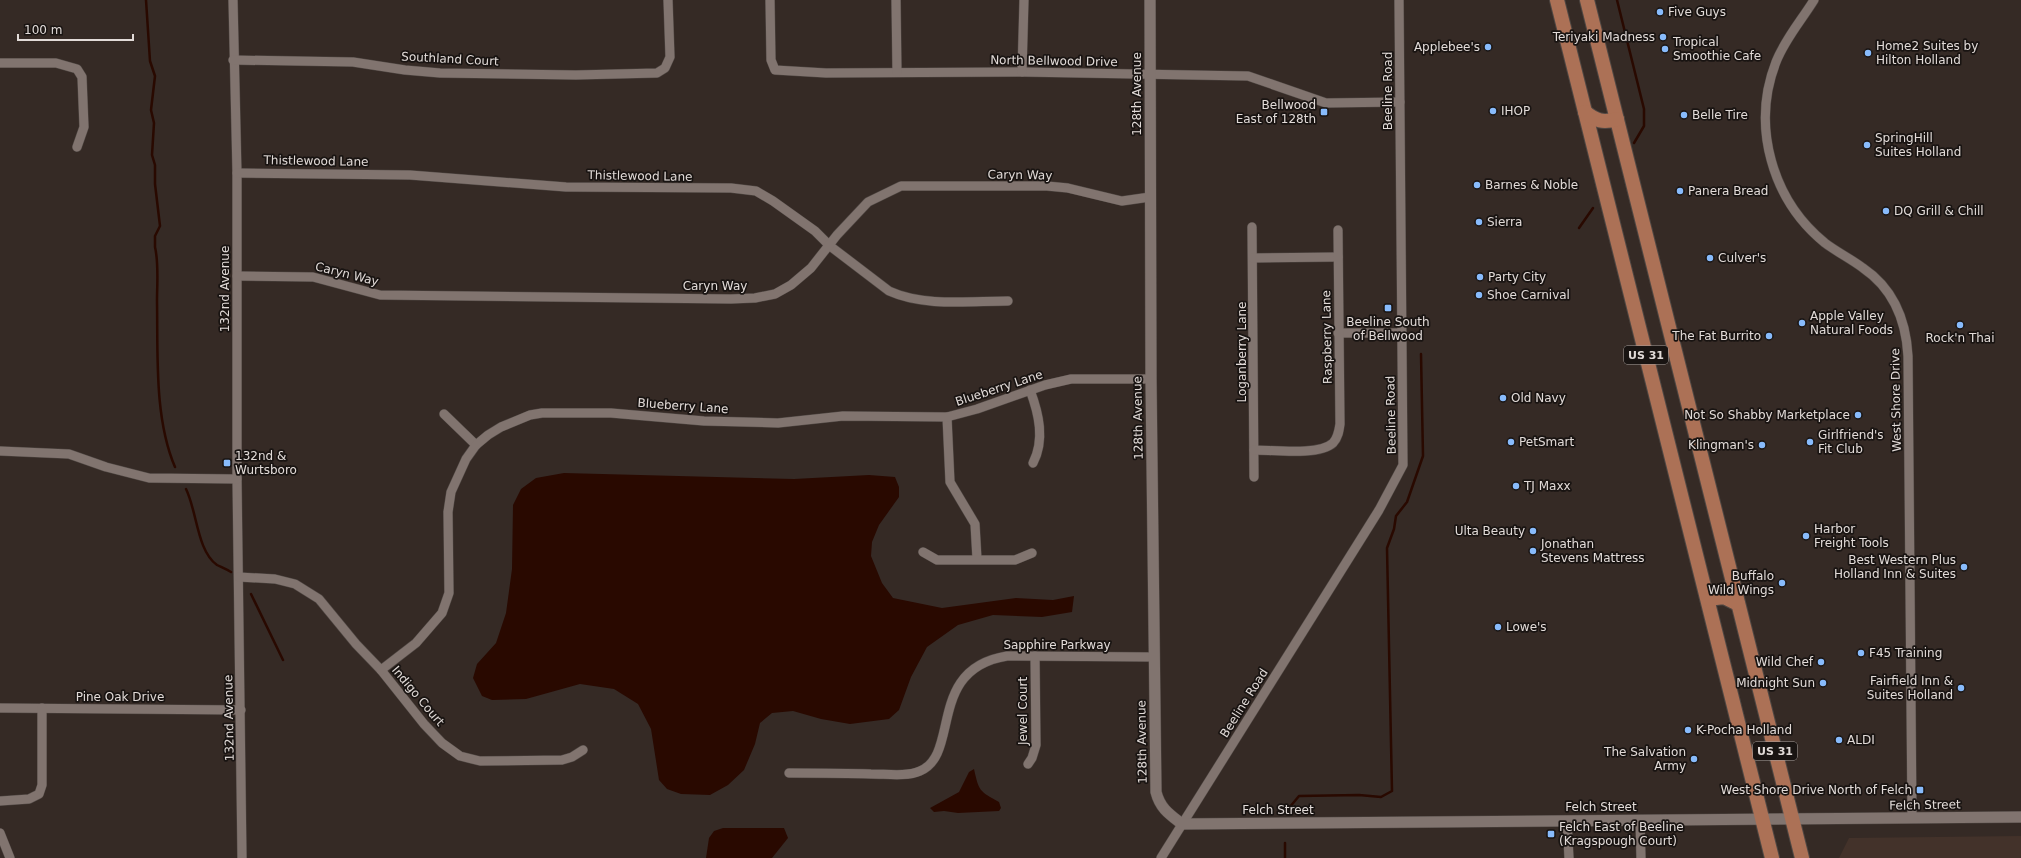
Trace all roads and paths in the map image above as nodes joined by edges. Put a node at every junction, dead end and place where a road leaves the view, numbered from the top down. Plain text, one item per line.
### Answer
1 (233, 0) edge
2 (668, 0) edge
3 (770, 0) edge
4 (896, 0) edge
5 (1024, 0) edge
6 (1150, 0) edge
7 (1399, 0) edge
8 (1557, 0) edge
9 (1587, 0) edge
10 (1814, 0) edge
11 (233, 60) junction
12 (0, 64) edge
13 (897, 72) junction
14 (1022, 72) junction
15 (1150, 74) junction
16 (1400, 102) junction
17 (1585, 112) junction
18 (1617, 119) junction
19 (77, 147) dead end
20 (236, 173) junction
21 (1150, 197) junction
22 (1252, 227) dead end
23 (1338, 230) dead end
24 (830, 246) junction
25 (1338, 257) junction
26 (1253, 258) junction
27 (237, 276) junction
28 (1008, 301) dead end
29 (1338, 333) junction
30 (1402, 333) junction
31 (1150, 380) junction
32 (1030, 390) junction
33 (444, 414) dead end
34 (947, 417) junction
35 (476, 445) junction
36 (1254, 450) junction
37 (0, 451) edge
38 (1033, 463) dead end
39 (1254, 477) dead end
40 (237, 478) junction
41 (923, 552) dead end
42 (1032, 553) dead end
43 (977, 559) junction
44 (239, 577) junction
45 (1708, 599) junction
46 (1738, 604) junction
47 (1035, 656) junction
48 (1153, 657) junction
49 (381, 670) junction
50 (0, 708) edge
51 (42, 708) junction
52 (241, 710) junction
53 (583, 750) dead end
54 (1028, 764) dead end
55 (789, 773) dead end
56 (0, 801) edge
57 (2021, 817) edge
58 (1912, 818) junction
59 (1762, 819) junction
60 (1792, 819) junction
61 (1567, 820) junction
62 (1640, 820) junction
63 (1182, 824) junction
64 (0, 833) edge
65 (10, 858) edge
66 (242, 858) edge
67 (1161, 858) edge
68 (1569, 858) edge
69 (1641, 858) edge
70 (1772, 858) edge
71 (1802, 858) edge

1 - 11 street, 132nd Avenue
2 - 11 street, Southland Court
3 - 13 street, North Bellwood Drive
4 - 13 street
5 - 14 street
6 - 15 street, 128th Avenue
7 - 16 street, Beeline Road
8 - 17 highway, US 31
9 - 18 highway, US 31
10 - 58 street, West Shore Drive
11 - 20 street, 132nd Avenue
12 - 19 street
13 - 14 street, North Bellwood Drive
14 - 15 street, North Bellwood Drive
15 - 16 street, North Bellwood Drive
15 - 21 street, 128th Avenue
16 - 30 street, Beeline Road
17 - 18 highway
17 - 45 highway, US 31
18 - 46 highway, US 31
20 - 24 street, Thistlewood Lane
20 - 27 street, 132nd Avenue
21 - 24 street, Caryn Way
21 - 31 street, 128th Avenue
22 - 26 street, Loganberry Lane
23 - 25 street, Raspberry Lane
24 - 27 street, Caryn Way
24 - 28 street, Thistlewood Lane
25 - 26 street
25 - 29 street, Raspberry Lane
26 - 36 street, Loganberry Lane
27 - 40 street, 132nd Avenue
29 - 30 street
29 - 36 street, Raspberry Lane
30 - 63 street, Beeline Road
31 - 32 street, Blueberry Lane
31 - 48 street, 128th Avenue
32 - 34 street, Blueberry Lane
32 - 38 street
33 - 35 street
34 - 35 street, Blueberry Lane
34 - 43 street
35 - 49 street, Blueberry Lane
36 - 39 street, Loganberry Lane
37 - 40 street
40 - 44 street, 132nd Avenue
41 - 43 street
42 - 43 street
44 - 49 street, Indigo Court
44 - 52 street, 132nd Avenue
45 - 46 highway
45 - 59 highway, US 31
46 - 60 highway, US 31
47 - 48 street, Sapphire Parkway
47 - 54 street, Jewel Court
47 - 55 street, Sapphire Parkway
48 - 63 street, 128th Avenue
49 - 53 street, Indigo Court
50 - 51 street, Pine Oak Drive
51 - 52 street, Pine Oak Drive
51 - 56 street
52 - 66 street, 132nd Avenue
57 - 58 street, Felch Street
58 - 60 street, Felch Street
59 - 60 street, Felch Street
59 - 62 street, Felch Street
59 - 70 highway, US 31
60 - 71 highway, US 31
61 - 62 street, Felch Street
61 - 63 street, Felch Street
61 - 68 street
62 - 69 street
63 - 67 street, Beeline Road
64 - 65 street

